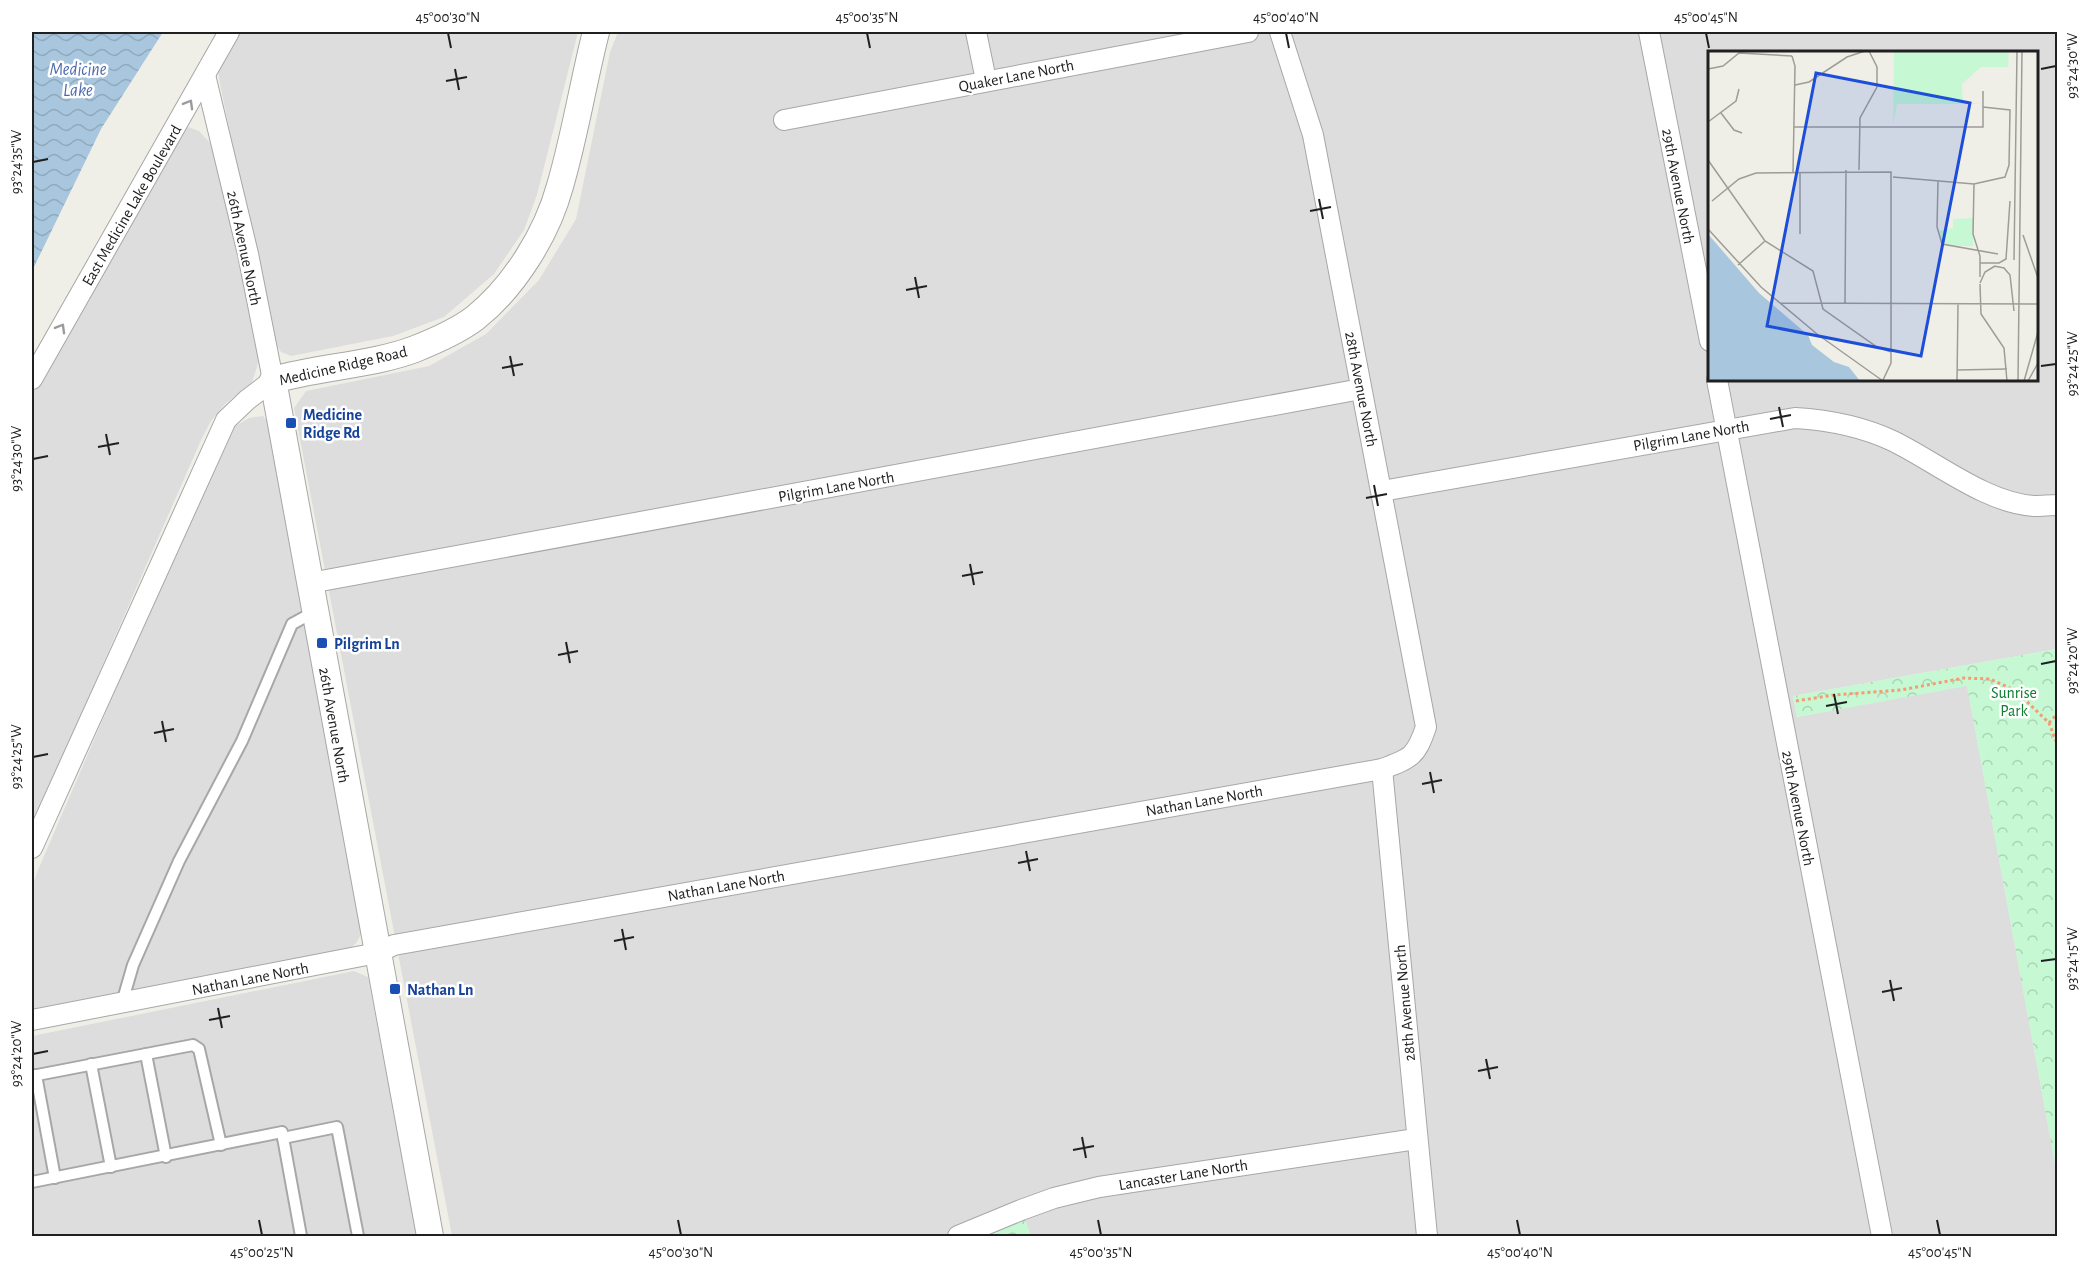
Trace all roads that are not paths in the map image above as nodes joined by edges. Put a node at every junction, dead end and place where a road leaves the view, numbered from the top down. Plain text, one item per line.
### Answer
1 (229, 32) edge
2 (596, 32) edge
3 (976, 32) edge
4 (1248, 32) edge
5 (1280, 32) edge
6 (1649, 32) edge
7 (205, 75) junction
8 (986, 80) junction
9 (784, 120) dead end
10 (1708, 331) edge
11 (32, 379) edge
12 (273, 380) junction
13 (1717, 381) edge
14 (1361, 389) junction
15 (1726, 428) junction
16 (1382, 491) junction
17 (2058, 505) edge
18 (310, 583) junction
19 (315, 612) junction
20 (1418, 749) joint
21 (1382, 769) junction
22 (32, 848) edge
23 (377, 953) junction
24 (122, 1003) junction
25 (32, 1020) edge
26 (146, 1054) junction
27 (91, 1064) junction
28 (34, 1075) edge
29 (283, 1138) junction
30 (1416, 1139) junction
31 (221, 1145) junction
32 (166, 1157) junction
33 (111, 1167) junction
34 (55, 1178) junction
35 (32, 1182) edge
36 (301, 1236) edge
37 (358, 1236) edge
38 (430, 1236) edge
39 (957, 1236) edge
40 (1427, 1236) edge
41 (1882, 1236) edge

1 - 7 street, East Medicine Lake Boulevard
2 - 12 street, Medicine Ridge Road
3 - 8 street
4 - 8 street, Quaker Lane North
5 - 14 street, 28th Avenue North
6 - 10 street, 29th Avenue North
11 -> 7 street, East Medicine Lake Boulevard
7 - 12 street, 26th Avenue North
8 - 9 street, Quaker Lane North
12 - 18 street, 26th Avenue North
12 - 22 street, Medicine Ridge Road
13 - 15 street, 29th Avenue North
14 - 16 street, 28th Avenue North
14 - 18 street, Pilgrim Lane North
15 - 16 street, Pilgrim Lane North
15 - 17 street, Pilgrim Lane North
15 - 41 street, 29th Avenue North
16 - 20 street, 28th Avenue North
18 - 19 street, 26th Avenue North
19 - 23 street, 26th Avenue North
19 - 24 lane
20 - 21 street, Nathan Lane North
21 - 23 street, Nathan Lane North
21 - 30 street, 28th Avenue North
23 - 24 street, Nathan Lane North
23 - 38 street, 26th Avenue North
24 - 25 street, Nathan Lane North
26 - 27 lane
26 - 31 lane
26 - 32 lane
27 - 28 lane
27 - 33 lane
28 - 34 lane
29 - 31 lane
29 - 36 lane
29 - 37 lane
30 - 39 street, Lancaster Lane North
30 - 40 street, 28th Avenue North
31 - 32 lane
32 - 33 lane
33 - 34 lane
34 - 35 lane

